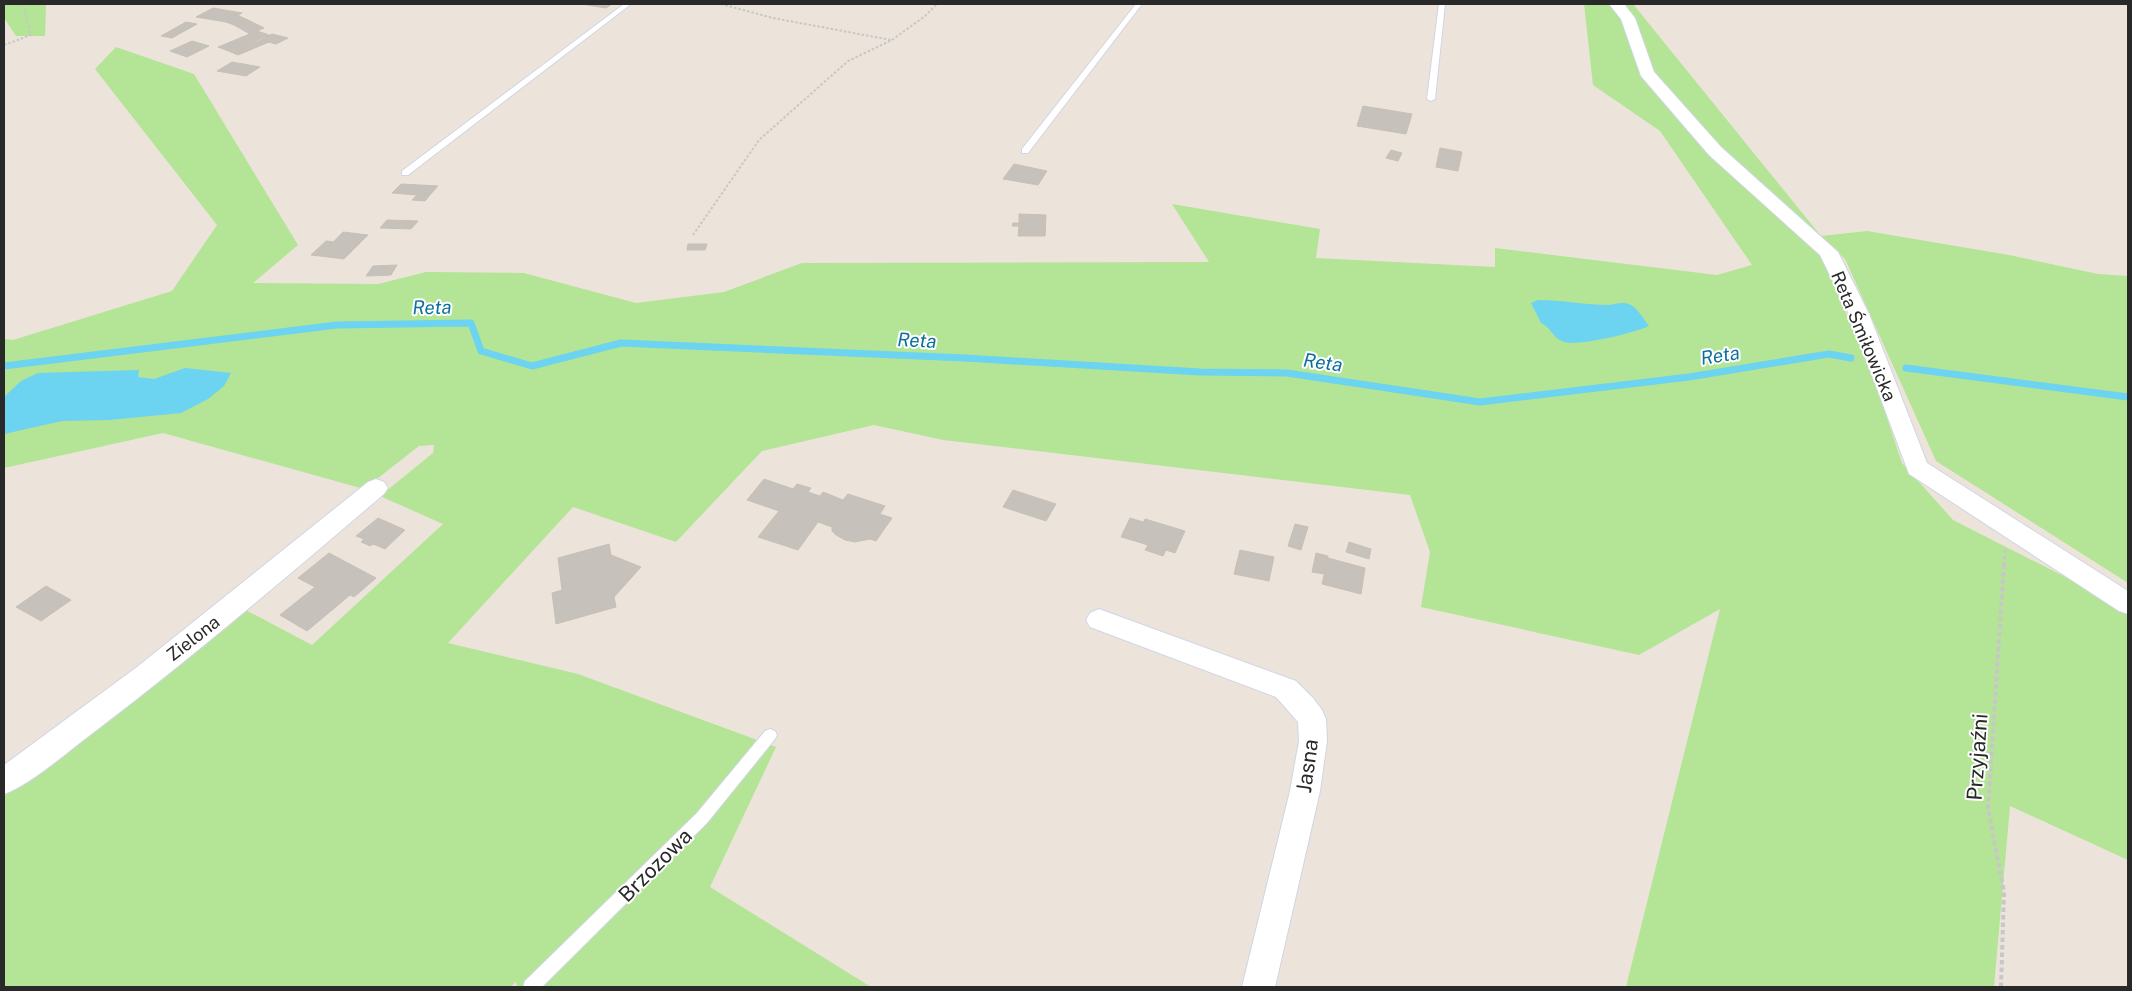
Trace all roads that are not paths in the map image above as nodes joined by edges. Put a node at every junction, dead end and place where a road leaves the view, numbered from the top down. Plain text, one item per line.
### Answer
1 (628, 4) edge
2 (1139, 4) edge
3 (1442, 4) edge
4 (1616, 4) edge
5 (1431, 99) dead end
6 (1025, 151) dead end
7 (405, 173) dead end
8 (376, 488) dead end
9 (2128, 604) edge
10 (1099, 620) dead end
11 (770, 735) dead end
12 (4, 781) edge
13 (531, 987) edge
14 (1259, 987) edge

1 - 7 lane
2 - 6 lane
3 - 5 lane
4 - 9 street, Reta Śmiłowicka
8 - 12 street, Zielona
10 - 14 street, Jasna
11 - 13 lane, Brzozowa

